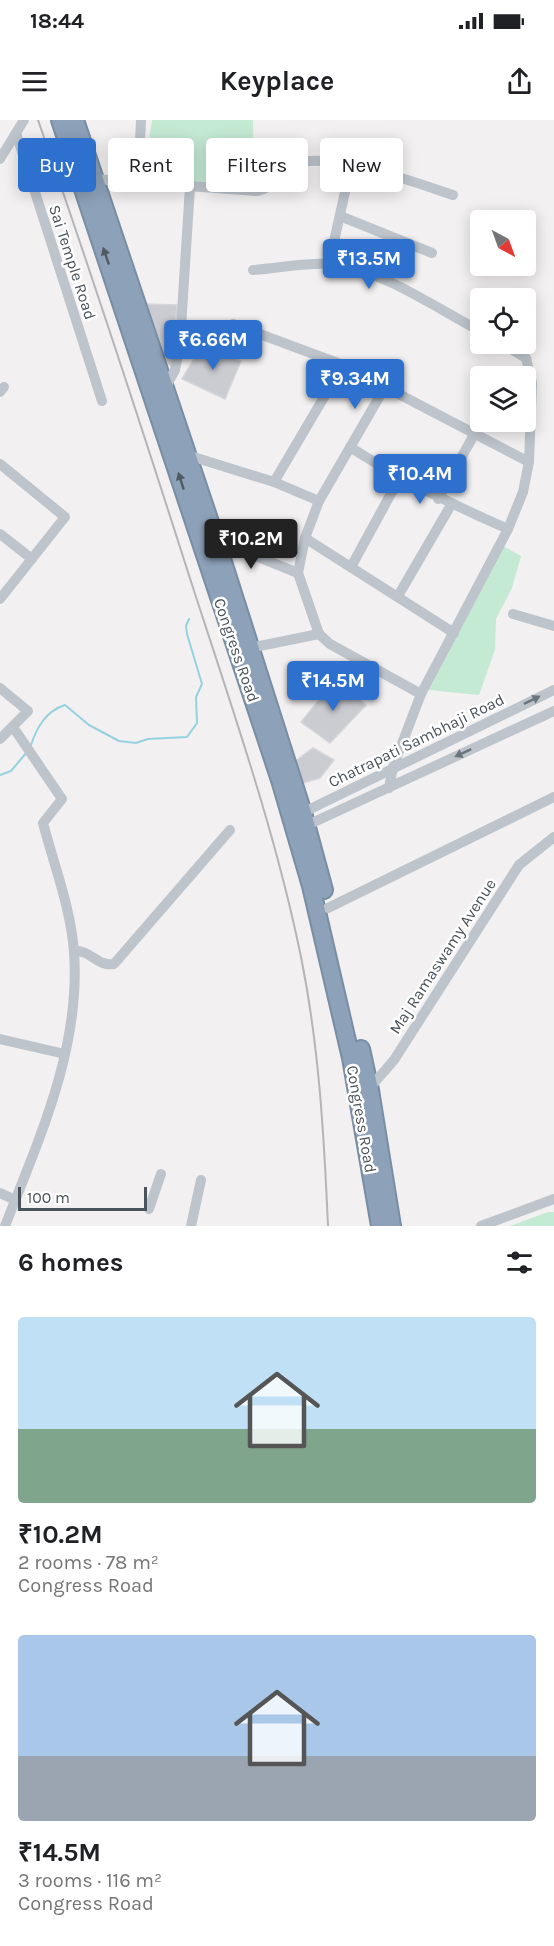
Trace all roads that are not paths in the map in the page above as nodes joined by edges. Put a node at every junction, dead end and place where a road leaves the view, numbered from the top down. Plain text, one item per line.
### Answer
1 (24, 120) edge
2 (60, 120) edge
3 (75, 120) edge
4 (85, 120) edge
5 (141, 120) edge
6 (16, 133) junction
7 (81, 138) edge
8 (82, 138) edge
9 (140, 138) edge
10 (0, 159) edge
11 (320, 163) edge
12 (403, 178) edge
13 (96, 185) edge
14 (194, 187) edge
15 (190, 192) edge
16 (345, 192) edge
17 (453, 195) dead end
18 (340, 216) junction
19 (432, 253) dead end
20 (329, 264) junction
21 (253, 270) dead end
22 (233, 324) dead end
23 (470, 326) edge
24 (519, 354) edge
25 (343, 366) junction
26 (385, 387) junction
27 (164, 390) junction
28 (102, 401) dead end
29 (475, 433) junction
30 (350, 447) junction
31 (178, 454) junction
32 (529, 462) junction
33 (0, 464) edge
34 (399, 479) junction
35 (274, 482) junction
36 (438, 499) junction
37 (320, 501) junction
38 (451, 505) junction
39 (508, 529) junction
40 (0, 534) edge
41 (305, 538) junction
42 (216, 540) junction
43 (32, 559) junction
44 (351, 567) junction
45 (297, 573) junction
46 (398, 596) junction
47 (0, 600) edge
48 (513, 614) dead end
49 (554, 626) edge
50 (454, 633) junction
51 (319, 634) junction
52 (250, 648) junction
53 (554, 690) edge
54 (2, 693) edge
55 (421, 694) junction
56 (554, 711) edge
57 (13, 727) junction
58 (0, 739) edge
59 (393, 767) junction
60 (389, 788) junction
61 (554, 797) edge
62 (299, 822) junction
63 (230, 831) dead end
64 (554, 837) edge
65 (328, 908) junction
66 (74, 951) junction
67 (0, 1039) edge
68 (65, 1054) junction
69 (365, 1092) junction
70 (161, 1174) dead end
71 (201, 1180) dead end
72 (0, 1193) edge
73 (554, 1199) edge
74 (15, 1200) junction
75 (149, 1209) dead end
76 (5, 1226) edge
77 (191, 1226) edge
78 (380, 1226) edge
79 (392, 1226) edge
80 (481, 1226) edge

1 - 6 street
31 -> 2 highway, Congress Road
3 - 7 highway, Congress Road
4 - 8 street
5 - 9 street
6 - 10 street
6 - 28 street, Sai Temple Road
11 - 14 street
12 - 17 street
13 - 27 highway, Congress Road
15 - 27 street
16 - 18 street
18 - 19 street
18 - 20 street
20 - 21 street
20 - 23 street
22 - 25 street
24 - 32 street
25 - 26 street
25 - 35 street
26 - 29 street
26 - 30 street
27 - 31 highway, Congress Road
29 - 32 street
29 - 36 street
30 - 34 street
30 - 37 street
31 - 35 street
31 - 42 highway, Congress Road
62 -> 31 highway, Congress Road
32 - 39 street
33 - 43 street
34 - 36 street
34 - 44 street
35 - 37 street
36 - 38 street
37 - 41 street
38 - 39 street
38 - 46 street
39 - 50 street
40 - 43 street
41 - 44 street
41 - 45 street
42 - 45 street
42 - 52 highway, Congress Road
43 - 47 street
44 - 46 street
45 - 51 street
46 - 50 street
48 - 49 street
50 - 55 street
51 - 52 street
51 - 55 street
52 - 62 highway, Congress Road
59 -> 53 street, Chatrapati Sambhaji Road
54 - 57 street
55 - 59 street
56 -> 60 street, Chatrapati Sambhaji Road
57 - 58 street
57 - 66 street
59 - 60 street
59 - 62 street, Chatrapati Sambhaji Road
60 - 62 street, Chatrapati Sambhaji Road
61 - 65 street
62 - 65 highway, Congress Road
62 - 69 highway, Congress Road
63 - 66 street
64 - 69 street, Maj Ramaswamy Avenue
65 - 69 highway, Congress Road
66 - 68 street
67 - 68 street
68 - 74 street
69 - 78 highway, Congress Road
69 - 79 highway, Congress Road
70 - 75 street
71 - 77 street
72 - 74 street
73 - 80 street
74 - 76 street

